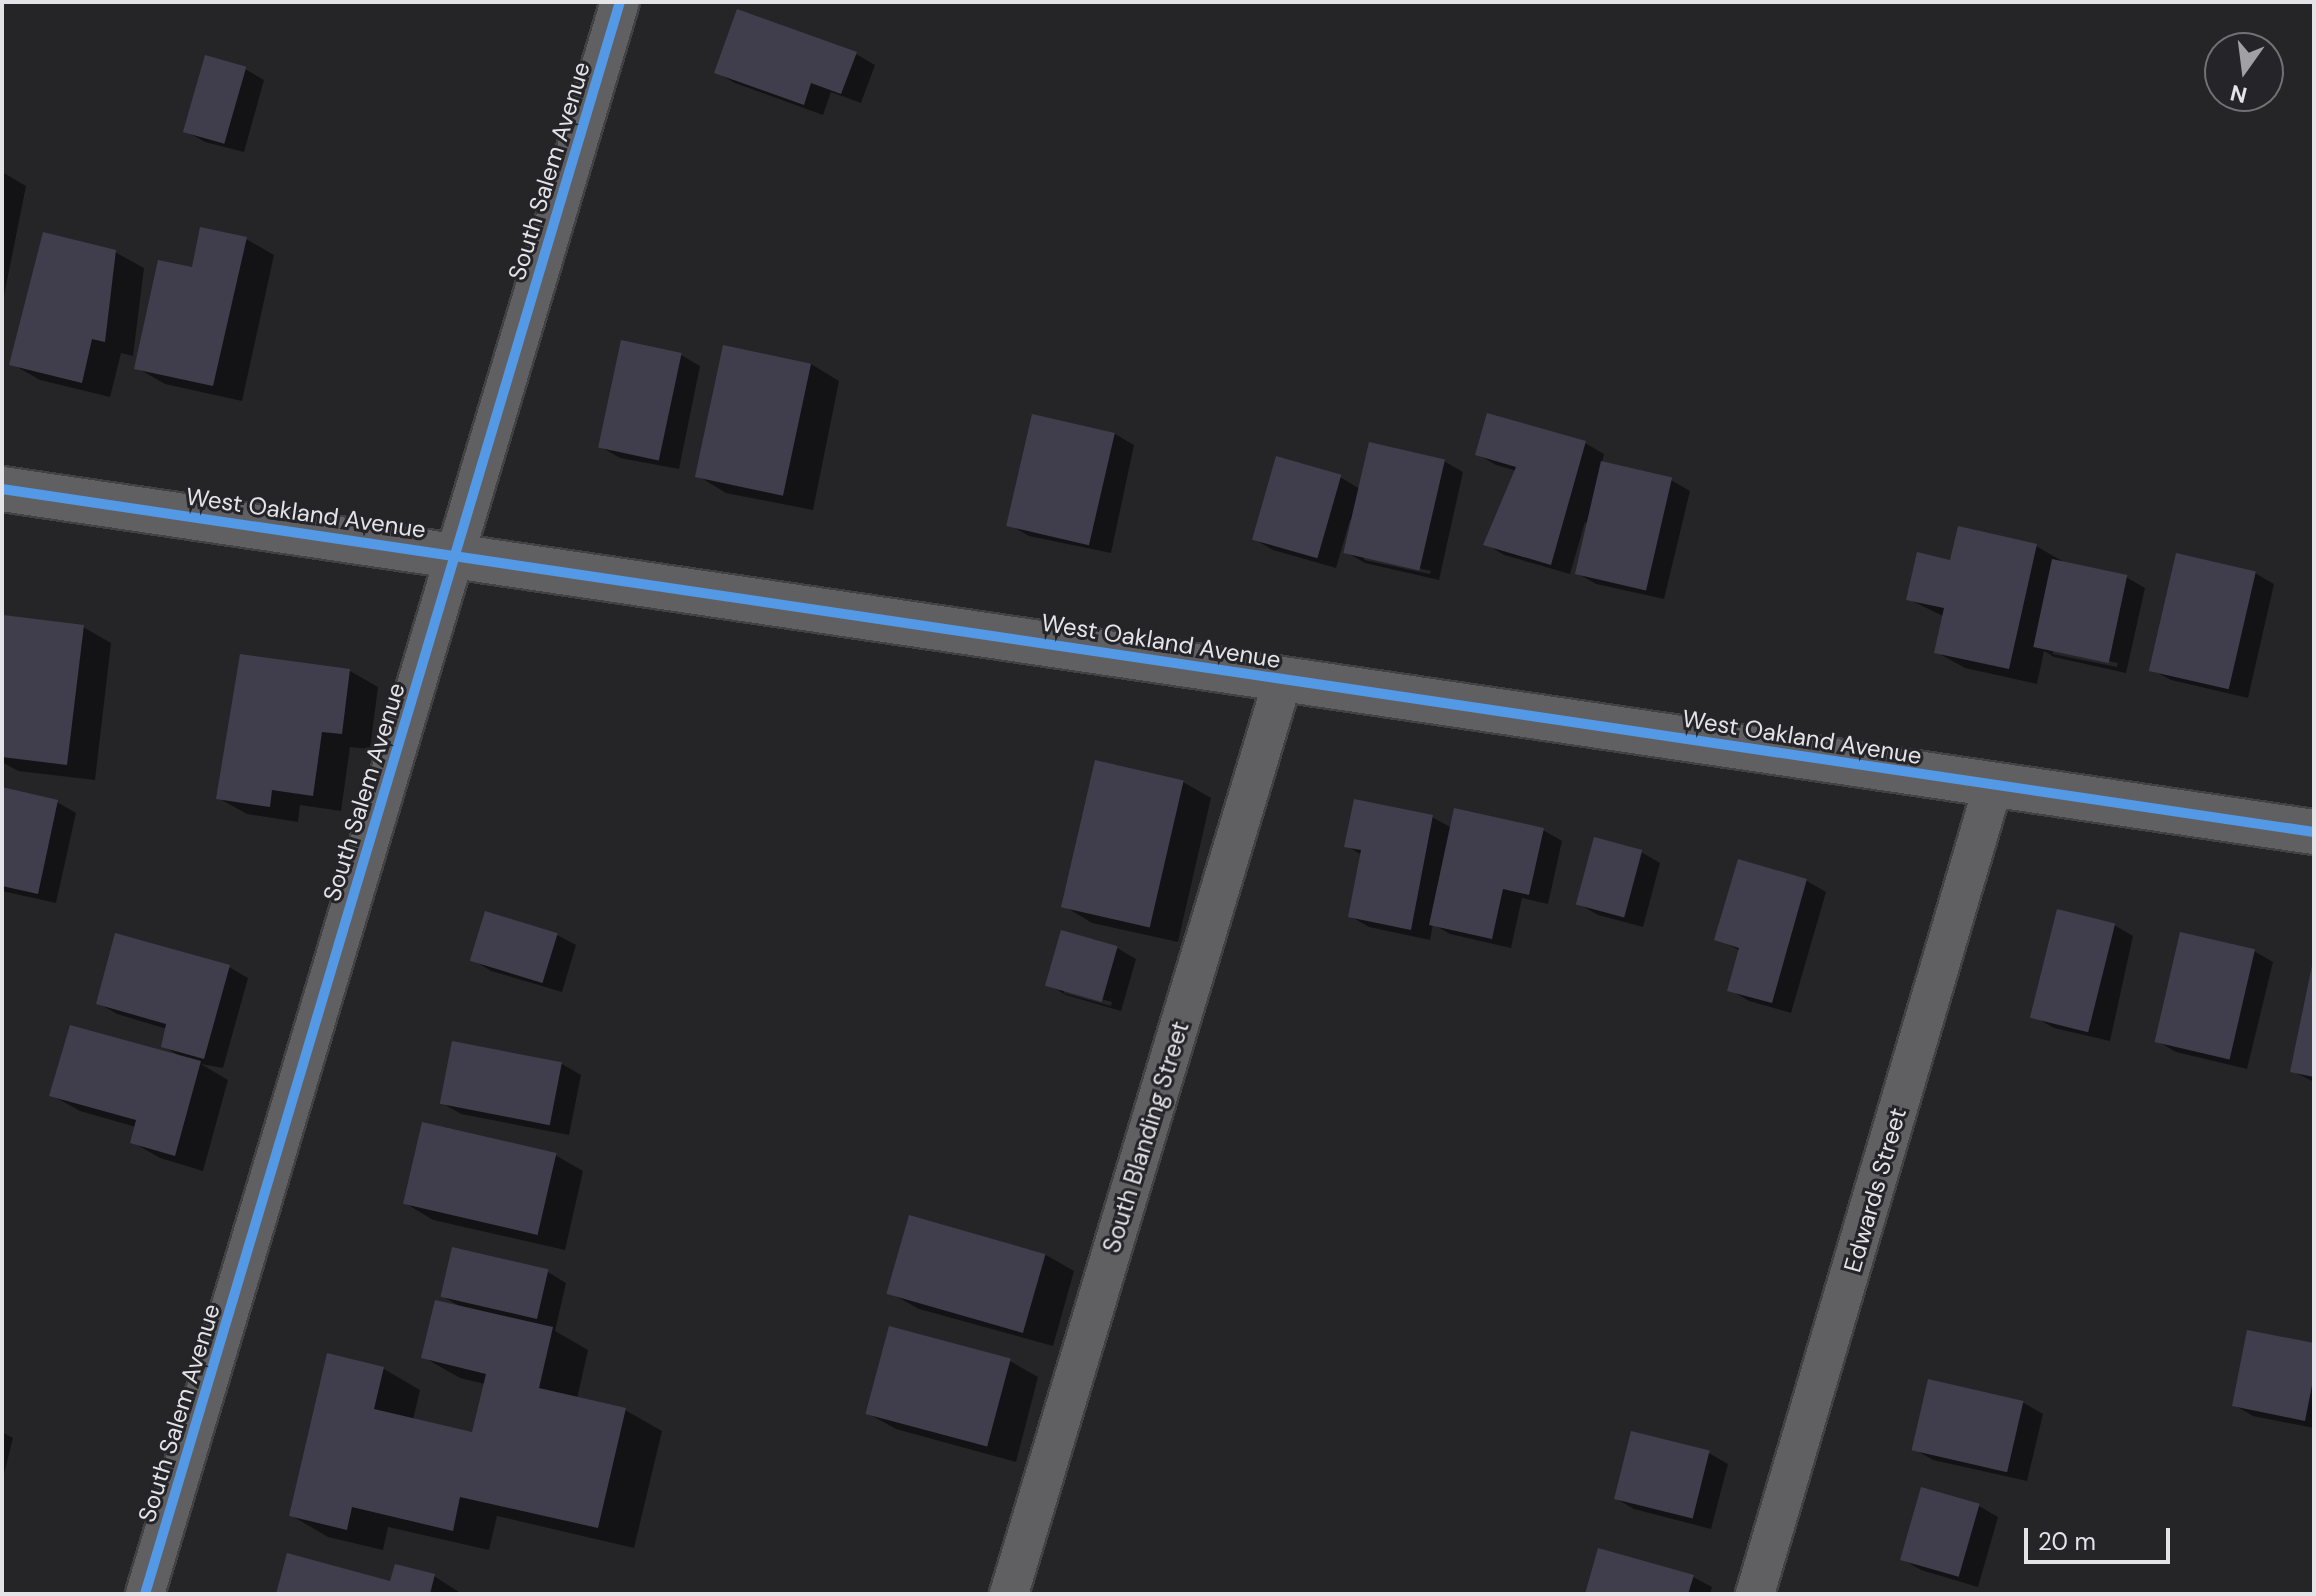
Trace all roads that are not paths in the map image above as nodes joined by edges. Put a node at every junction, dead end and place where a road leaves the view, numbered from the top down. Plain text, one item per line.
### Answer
1 (620, 2) edge
2 (2, 489) edge
3 (455, 555) junction
4 (1283, 679) junction
5 (1993, 786) junction
6 (2314, 832) edge
7 (145, 1594) edge
8 (1009, 1594) edge
9 (1755, 1594) edge

1 - 3 street, South Salem Avenue
2 - 3 street, West Oakland Avenue
3 - 4 street, West Oakland Avenue
3 - 7 street, South Salem Avenue
4 - 5 street, West Oakland Avenue
4 - 8 street, South Blanding Street
5 - 6 street, West Oakland Avenue
5 - 9 street, Edwards Street

